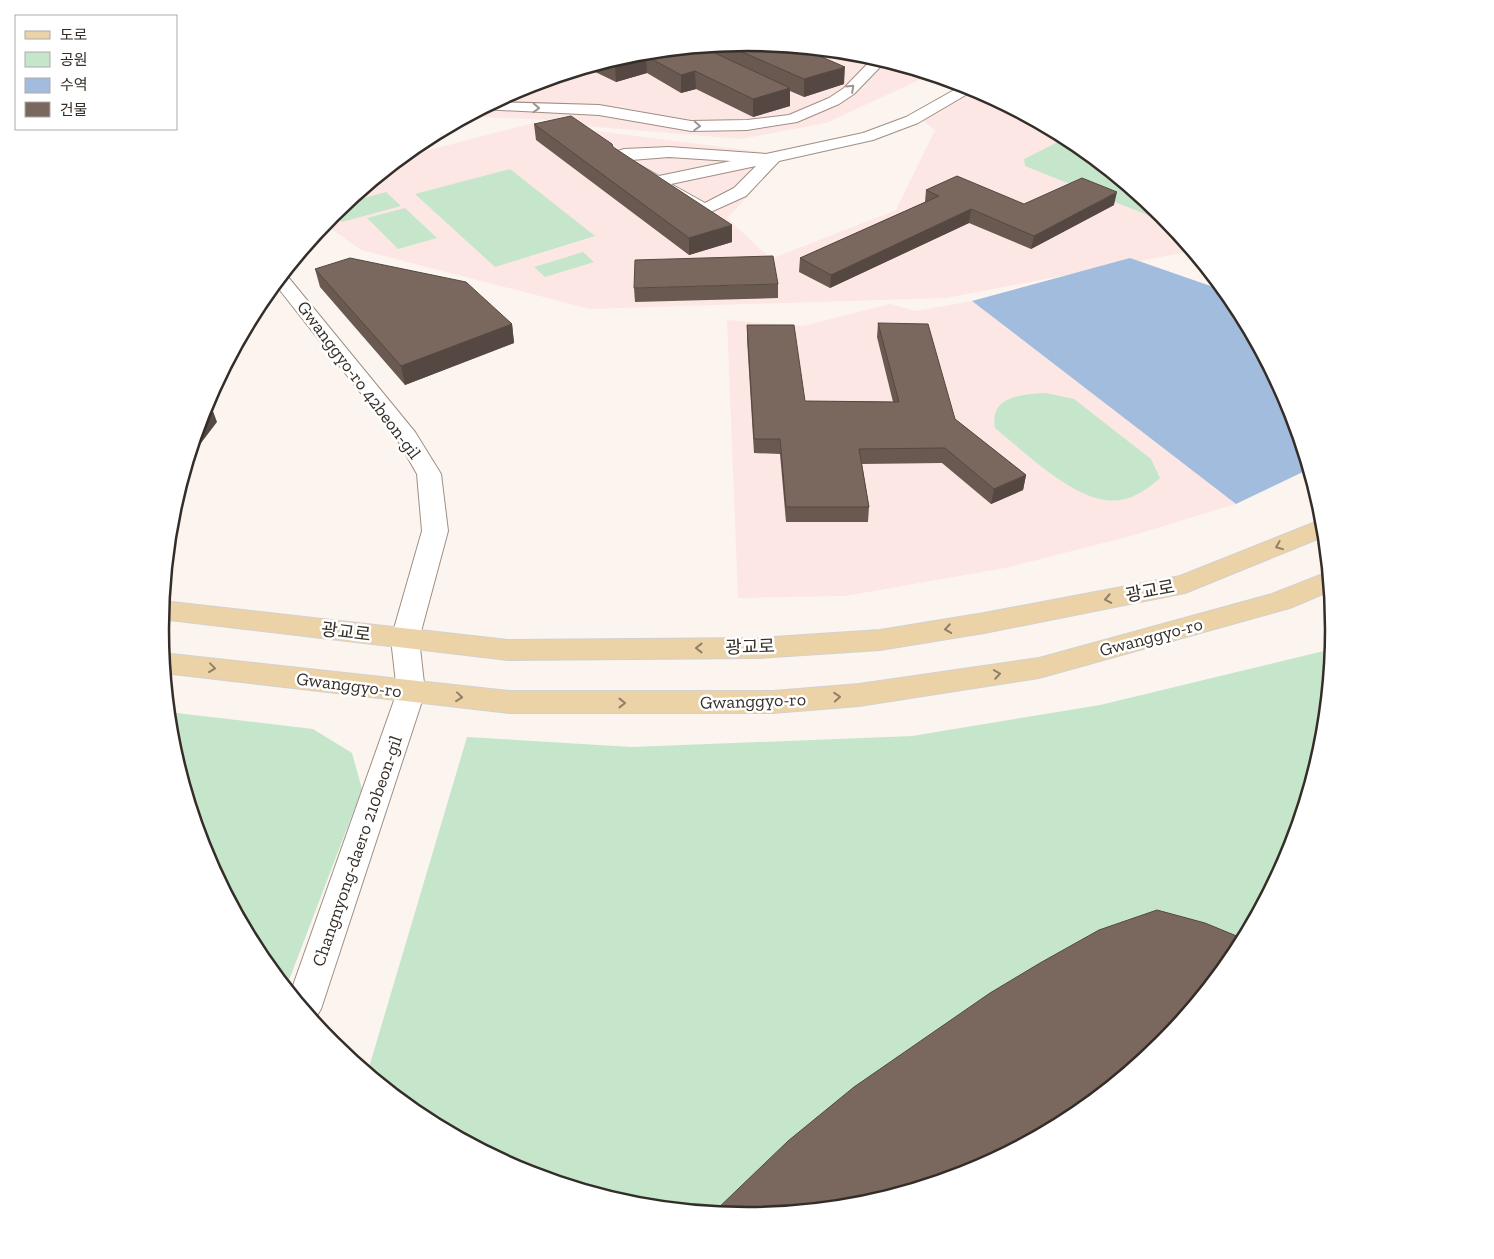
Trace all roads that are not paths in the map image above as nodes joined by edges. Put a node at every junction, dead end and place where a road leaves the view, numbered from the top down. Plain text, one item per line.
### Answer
1 (874, 65) edge
2 (961, 92) edge
3 (798, 102) edge
4 (501, 106) edge
5 (816, 110) junction
6 (912, 120) junction
7 (905, 140) dead end
8 (849, 141) junction
9 (875, 151) dead end
10 (772, 158) junction
11 (656, 182) junction
12 (284, 282) edge
13 (1316, 530) edge
14 (1323, 583) edge
15 (170, 611) edge
16 (405, 639) junction
17 (170, 663) edge
18 (411, 692) junction
19 (305, 1003) edge

5 -> 1 street
2 - 6 street
3 - 5 street
4 -> 5 street
6 - 7 street
6 - 8 street
8 - 9 street
8 - 10 street
10 - 11 street
10 - 11 street
10 - 11 street
12 - 16 street, Gwanggyo-ro 42beon-gil
13 -> 16 main road, 광교로
18 -> 14 main road, Gwanggyo-ro
15 - 16 main road, 광교로
16 - 18 street, Gwanggyo-ro 42beon-gil
17 -> 18 main road, Gwanggyo-ro
18 - 19 street, Changnyong-daero 210beon-gil

